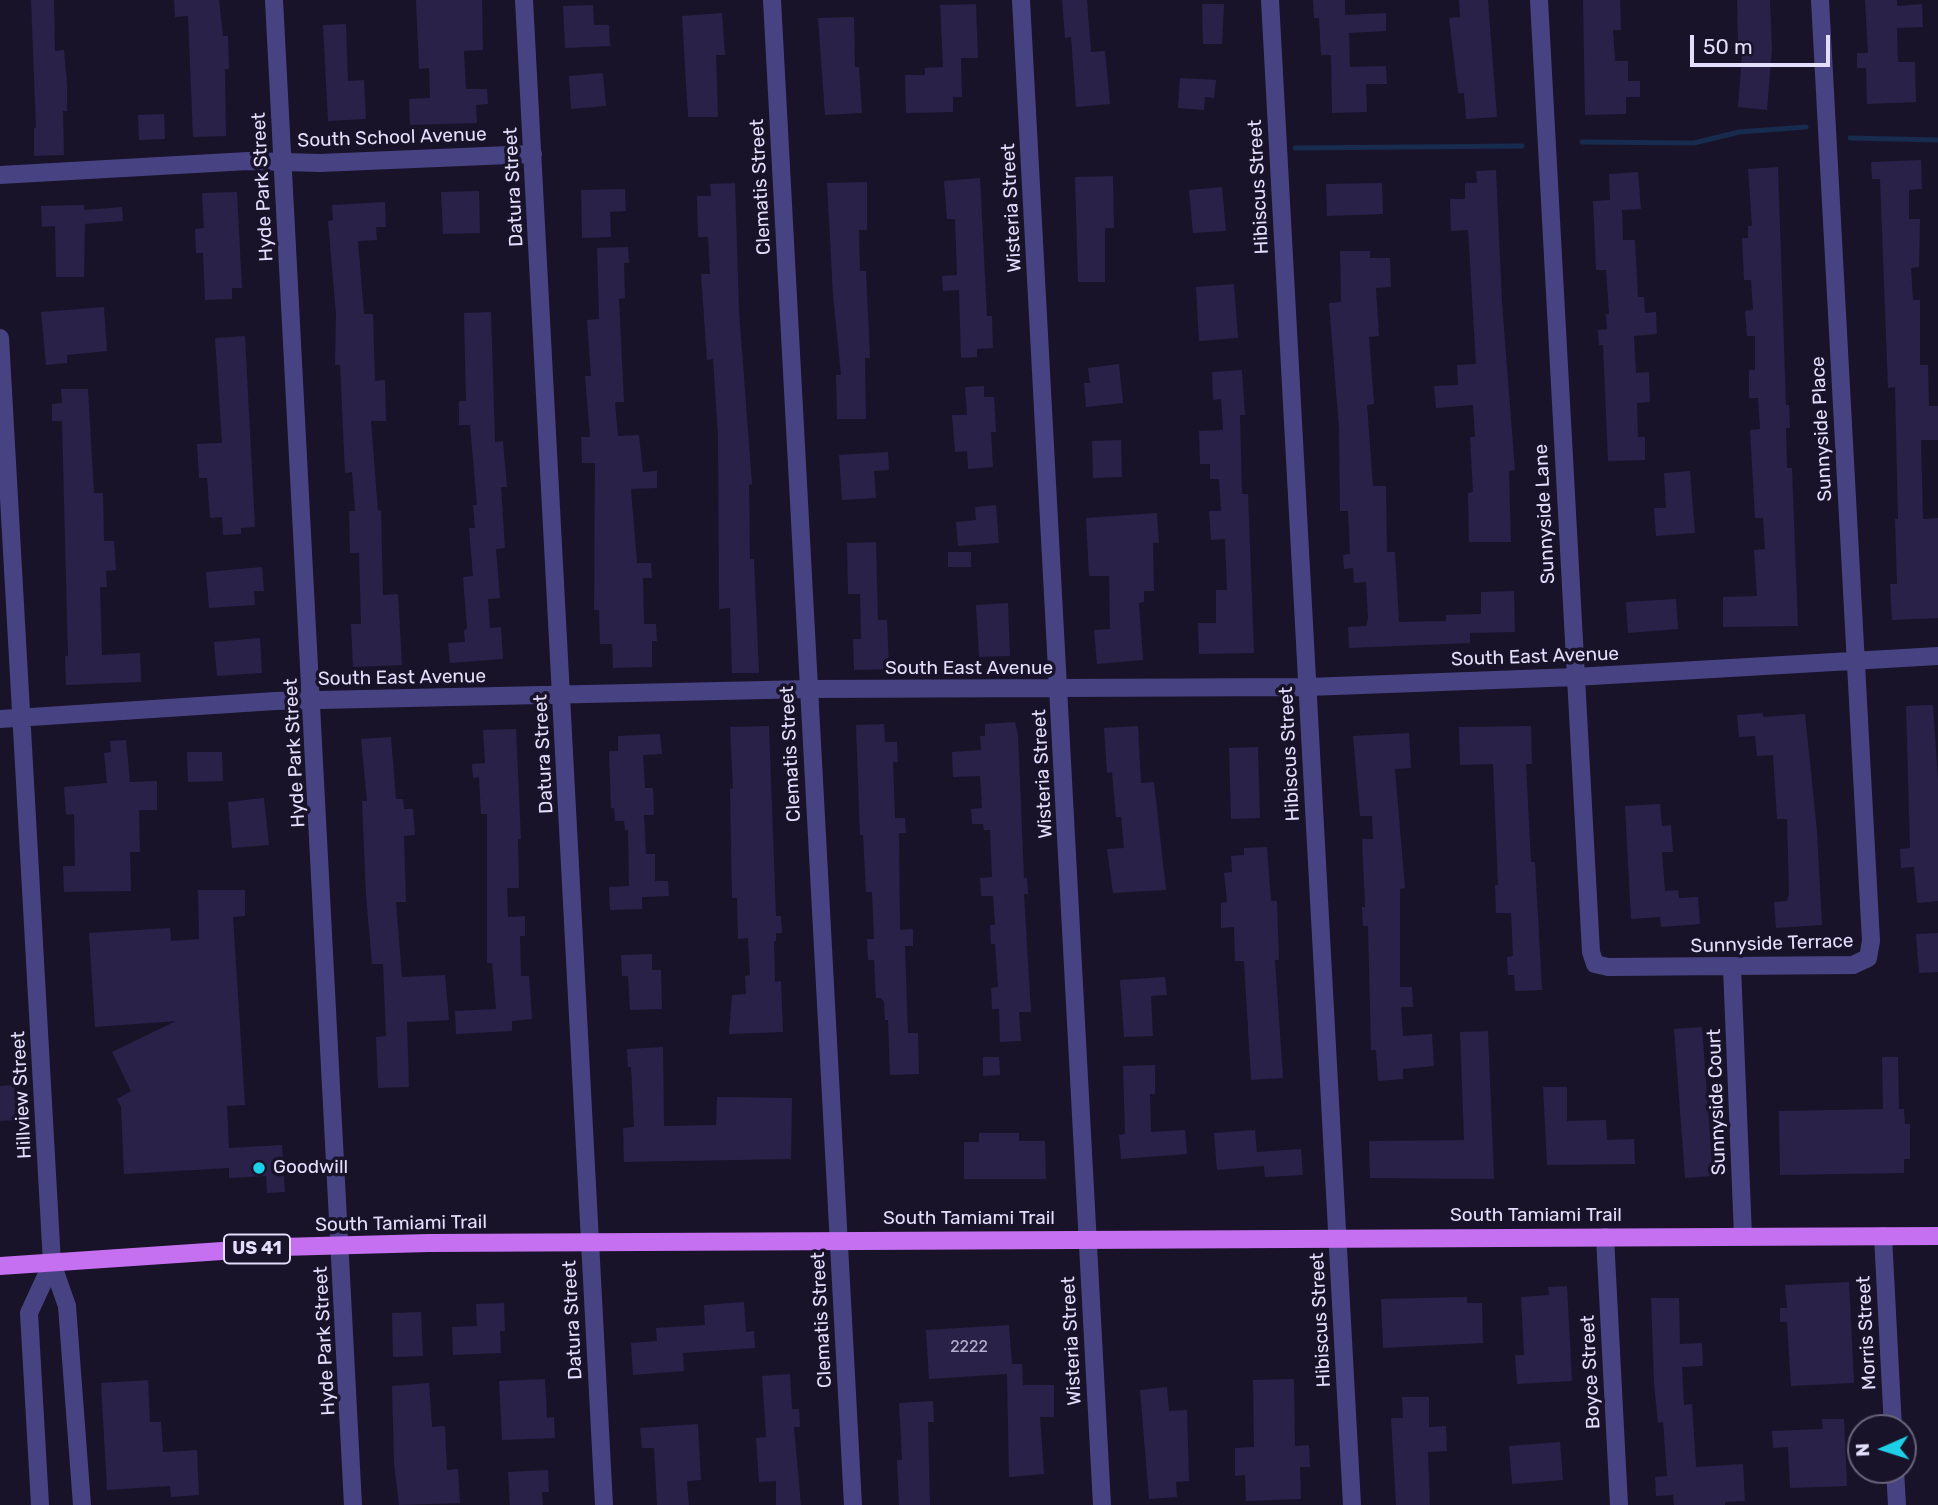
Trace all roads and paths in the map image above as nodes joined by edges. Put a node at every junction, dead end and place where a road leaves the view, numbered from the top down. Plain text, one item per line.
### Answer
1 (274, 0) edge
2 (524, 0) edge
3 (772, 0) edge
4 (1021, 0) edge
5 (1270, 0) edge
6 (1539, 0) edge
7 (1819, 0) edge
8 (533, 154) junction
9 (283, 162) junction
10 (0, 175) edge
11 (0, 338) edge
12 (1938, 656) edge
13 (1856, 662) junction
14 (1575, 677) junction
15 (1308, 687) junction
16 (809, 689) junction
17 (1060, 690) junction
18 (562, 697) junction
19 (313, 701) junction
20 (22, 718) junction
21 (0, 719) edge
22 (1866, 855) joint
23 (1655, 967) joint
24 (1732, 967) junction
25 (1743, 1236) junction
26 (1883, 1236) junction
27 (1938, 1236) edge
28 (1605, 1237) junction
29 (1338, 1238) junction
30 (1088, 1240) junction
31 (839, 1241) junction
32 (590, 1242) junction
33 (341, 1245) junction
34 (51, 1263) junction
35 (0, 1266) edge
36 (1892, 1414) edge
37 (1896, 1484) edge
38 (40, 1505) edge
39 (82, 1505) edge
40 (354, 1505) edge
41 (604, 1505) edge
42 (853, 1505) edge
43 (1102, 1505) edge
44 (1352, 1505) edge
45 (1619, 1505) edge
46 (1897, 1505) edge

1 - 9 street, Hyde Park Street
2 - 8 street, Datura Street
3 - 16 street, Clematis Street
4 - 17 street, Wisteria Street
5 - 15 street, Hibiscus Street
6 - 14 street, Sunnyside Lane
7 - 13 street, Sunnyside Place
8 - 9 street, South School Avenue
8 - 18 street, Datura Street
9 - 10 street, South School Avenue
9 - 19 street, Hyde Park Street
11 - 20 street, Hillview Street
12 - 13 street, South East Avenue
13 - 14 street, South East Avenue
13 - 22 street, Sunnyside Place
14 - 15 street, South East Avenue
14 - 23 street, Sunnyside Lane
15 - 17 street, South East Avenue
15 - 29 street, Hibiscus Street
16 - 17 street, South East Avenue
16 - 18 street, South East Avenue
16 - 31 street, Clematis Street
17 - 30 street, Wisteria Street
18 - 19 street, South East Avenue
18 - 32 street, Datura Street
19 - 20 street, South East Avenue
19 - 33 street, Hyde Park Street
20 - 21 street, South East Avenue
20 - 34 street, Hillview Street
22 - 24 street, Sunnyside Terrace
23 - 24 street, Sunnyside Terrace
24 - 25 street, Sunnyside Court
25 - 26 main road, South Tamiami Trail
25 - 28 main road, South Tamiami Trail
26 - 27 main road, South Tamiami Trail
26 - 36 street, Morris Street
28 - 29 main road, South Tamiami Trail
28 - 45 street, Boyce Street
29 - 30 main road, South Tamiami Trail
29 - 44 street, Hibiscus Street
30 - 31 main road, South Tamiami Trail
30 - 43 street, Wisteria Street
31 - 32 main road, South Tamiami Trail
31 - 42 street, Clematis Street
32 - 33 main road, South Tamiami Trail / US 41
32 - 41 street, Datura Street
33 - 34 main road, South Tamiami Trail / US 41
33 - 40 street, Hyde Park Street
34 - 35 main road, South Tamiami Trail / US 41
34 - 38 street, Hillview Street
34 - 39 street, Hillview Street
37 - 46 street

